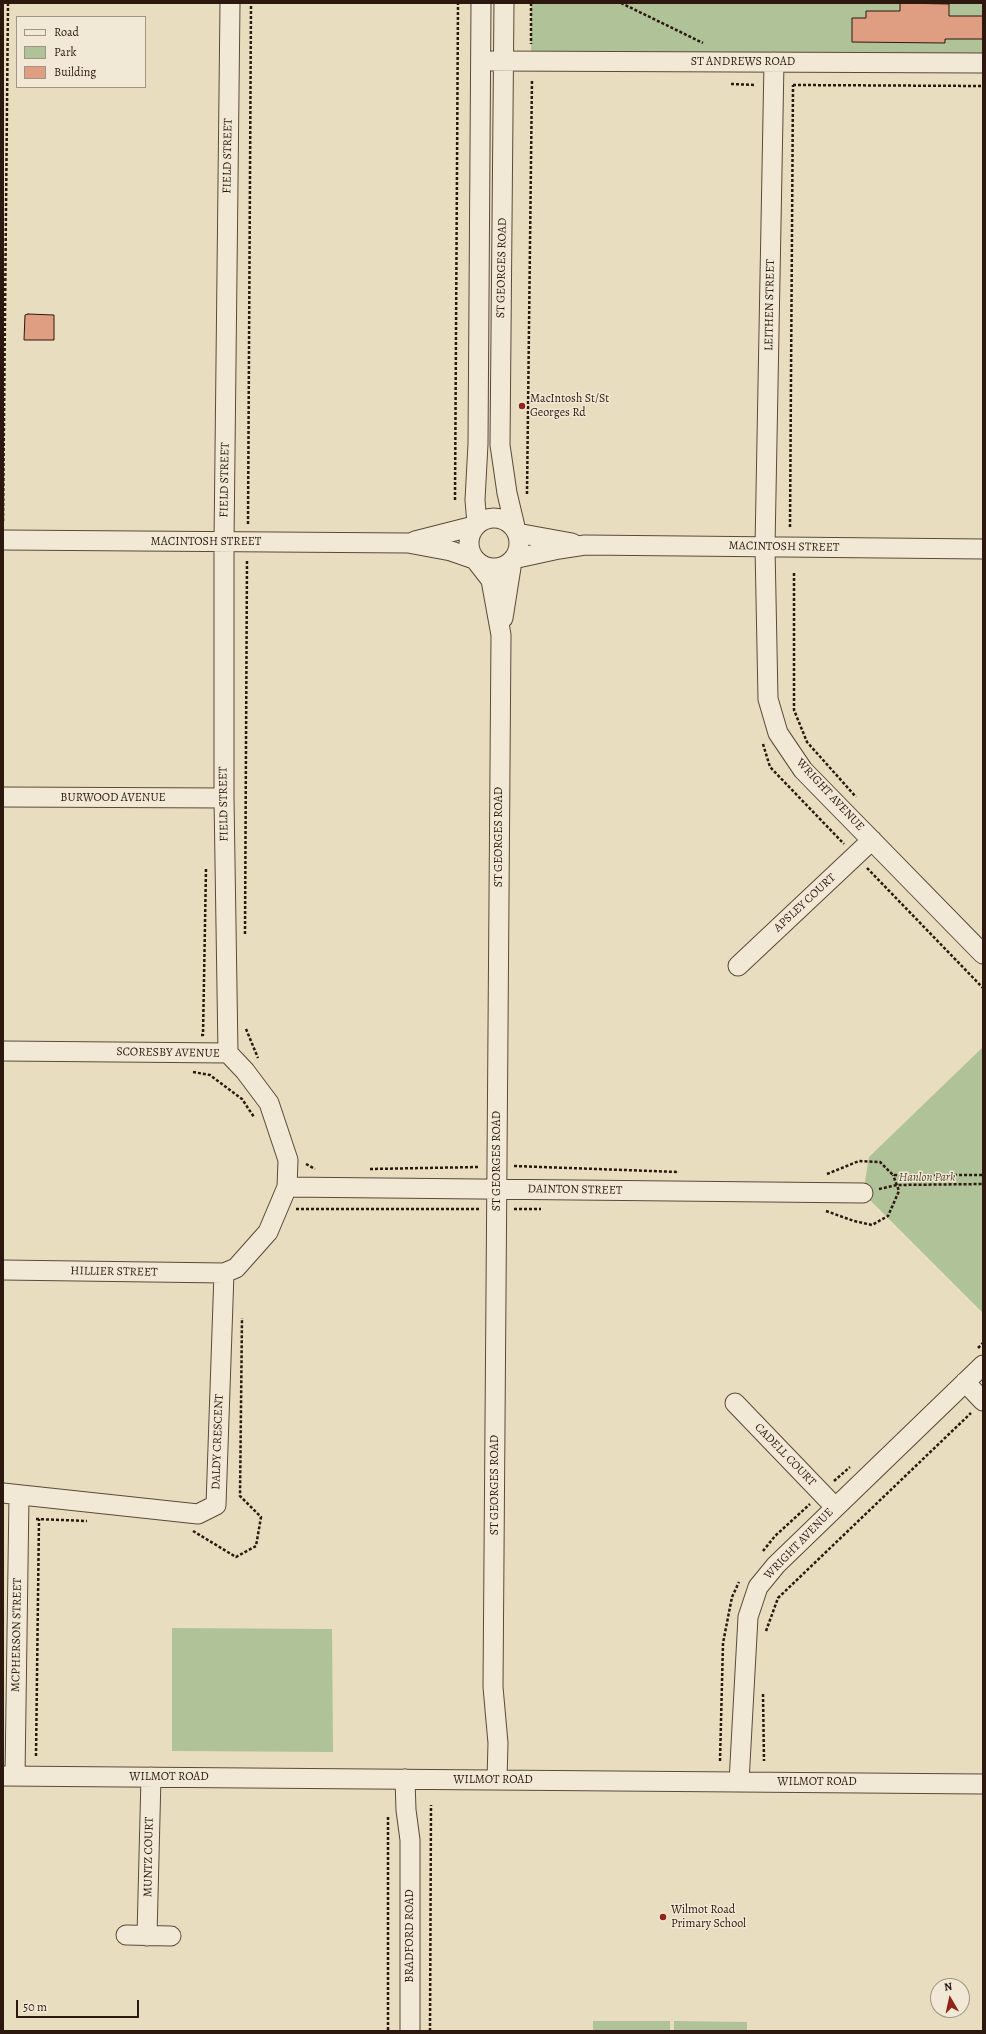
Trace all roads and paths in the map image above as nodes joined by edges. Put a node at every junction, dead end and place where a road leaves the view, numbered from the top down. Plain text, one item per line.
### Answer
1 (8, 3) edge
2 (230, 3) edge
3 (251, 3) edge
4 (458, 3) edge
5 (481, 3) edge
6 (504, 3) edge
7 (531, 3) edge
8 (621, 3) edge
9 (710, 47) dead end
10 (480, 61) junction
11 (504, 61) junction
12 (531, 62) junction
13 (774, 62) junction
14 (983, 63) edge
15 (731, 84) dead end
16 (774, 84) junction
17 (793, 85) junction
18 (983, 86) edge
19 (478, 317) junction
20 (502, 317) junction
21 (526, 496) dead end
22 (455, 500) dead end
23 (3, 521) edge
24 (475, 525) junction
25 (790, 527) dead end
26 (517, 532) junction
27 (3, 540) edge
28 (224, 542) junction
29 (248, 542) junction
30 (408, 543) junction
31 (585, 545) junction
32 (765, 548) junction
33 (983, 549) edge
34 (512, 560) junction
35 (476, 561) junction
36 (794, 573) dead end
37 (501, 635) junction
38 (3, 797) edge
39 (224, 798) junction
40 (860, 801) dead end
41 (872, 840) junction
42 (206, 864) dead end
43 (245, 940) dead end
44 (980, 945) edge
45 (738, 966) dead end
46 (245, 1025) dead end
47 (196, 1035) dead end
48 (3, 1051) edge
49 (228, 1053) junction
50 (261, 1064) dead end
51 (191, 1071) dead end
52 (255, 1118) dead end
53 (497, 1167) junction
54 (364, 1169) dead end
55 (316, 1170) dead end
56 (687, 1172) dead end
57 (983, 1176) edge
58 (820, 1177) dead end
59 (983, 1184) edge
60 (292, 1187) junction
61 (497, 1190) junction
62 (863, 1193) joint
63 (3, 1270) edge
64 (224, 1273) junction
65 (242, 1313) dead end
66 (983, 1365) edge
67 (965, 1382) junction
68 (735, 1403) dead end
69 (977, 1406) edge
70 (11, 1494) edge
71 (835, 1507) junction
72 (19, 1516) junction
73 (39, 1519) junction
74 (92, 1522) dead end
75 (190, 1530) dead end
76 (765, 1635) dead end
77 (763, 1690) dead end
78 (36, 1756) dead end
79 (764, 1761) dead end
80 (9, 1776) edge
81 (150, 1777) junction
82 (411, 1779) junction
83 (491, 1780) junction
84 (739, 1782) junction
85 (983, 1784) edge
86 (430, 1805) dead end
87 (388, 1812) dead end
88 (126, 1935) dead end
89 (147, 1936) junction
90 (171, 1936) dead end
91 (388, 2031) edge
92 (410, 2031) edge
93 (430, 2031) edge

1 - 23 path
2 - 28 street, FIELD STREET
3 - 29 path
4 - 22 path
5 - 10 street, ST GEORGES ROAD
6 - 11 street, ST GEORGES ROAD
7 - 12 path
8 - 9 path
10 - 11 street, ST ANDREWS ROAD
10 - 19 street, ST GEORGES ROAD
11 - 12 street, ST ANDREWS ROAD
11 - 20 street, ST GEORGES ROAD
12 - 13 street, ST ANDREWS ROAD
12 - 21 path
13 - 14 street, ST ANDREWS ROAD
13 - 16 street, LEITHEN STREET
15 - 16 path
16 - 17 path
16 - 32 street, LEITHEN STREET
17 - 18 path
17 - 25 path
19 - 20 street
19 - 24 street, ST GEORGES ROAD
20 - 26 street, ST GEORGES ROAD
24 - 26 street
24 - 30 street, MACINTOSH STREET
24 - 35 street
26 - 31 street, MACINTOSH STREET
26 - 34 street
27 - 28 street, MACINTOSH STREET
28 - 29 street, MACINTOSH STREET
28 - 39 street, FIELD STREET
29 - 30 street, MACINTOSH STREET
29 - 43 path
30 - 35 street, MACINTOSH STREET
31 - 32 street, MACINTOSH STREET
31 - 34 street, MACINTOSH STREET
32 - 33 street, MACINTOSH STREET
32 - 41 street, WRIGHT AVENUE
34 - 35 street
34 - 37 street, ST GEORGES ROAD
35 - 37 street, ST GEORGES ROAD
36 - 40 path
37 - 53 street, ST GEORGES ROAD
38 - 39 street, BURWOOD AVENUE
39 - 49 street, FIELD STREET
41 - 44 street, WRIGHT AVENUE
41 - 45 street, APSLEY COURT
42 - 47 path
46 - 50 path
48 - 49 street, SCORESBY AVENUE
49 - 60 street, SCORESBY AVENUE
51 - 52 path
53 - 54 path
53 - 56 path
53 - 61 street, ST GEORGES ROAD
55 - 60 path
57 - 58 path
59 - 62 path
60 - 61 street, DAINTON STREET
60 - 64 street
61 - 62 street, DAINTON STREET
61 - 83 street, ST GEORGES ROAD
63 - 64 street, HILLIER STREET
64 - 70 street, DALDY CRESCENT
65 - 75 path
66 - 67 street, WRIGHT AVENUE
67 - 69 street
67 - 71 street, WRIGHT AVENUE
68 - 71 street, CADELL COURT
69 - 76 path
70 - 72 street, MCPHERSON STREET
71 - 84 street, WRIGHT AVENUE
72 - 73 path
72 - 80 street, MCPHERSON STREET
73 - 74 path
73 - 78 path
77 - 79 path
80 - 81 street, WILMOT ROAD
81 - 82 street, WILMOT ROAD
81 - 89 street, MUNTZ COURT
82 - 83 street, WILMOT ROAD
82 - 92 street, BRADFORD ROAD
83 - 84 street, WILMOT ROAD
84 - 85 street, WILMOT ROAD
86 - 93 path
87 - 91 path
88 - 89 street
89 - 90 street

